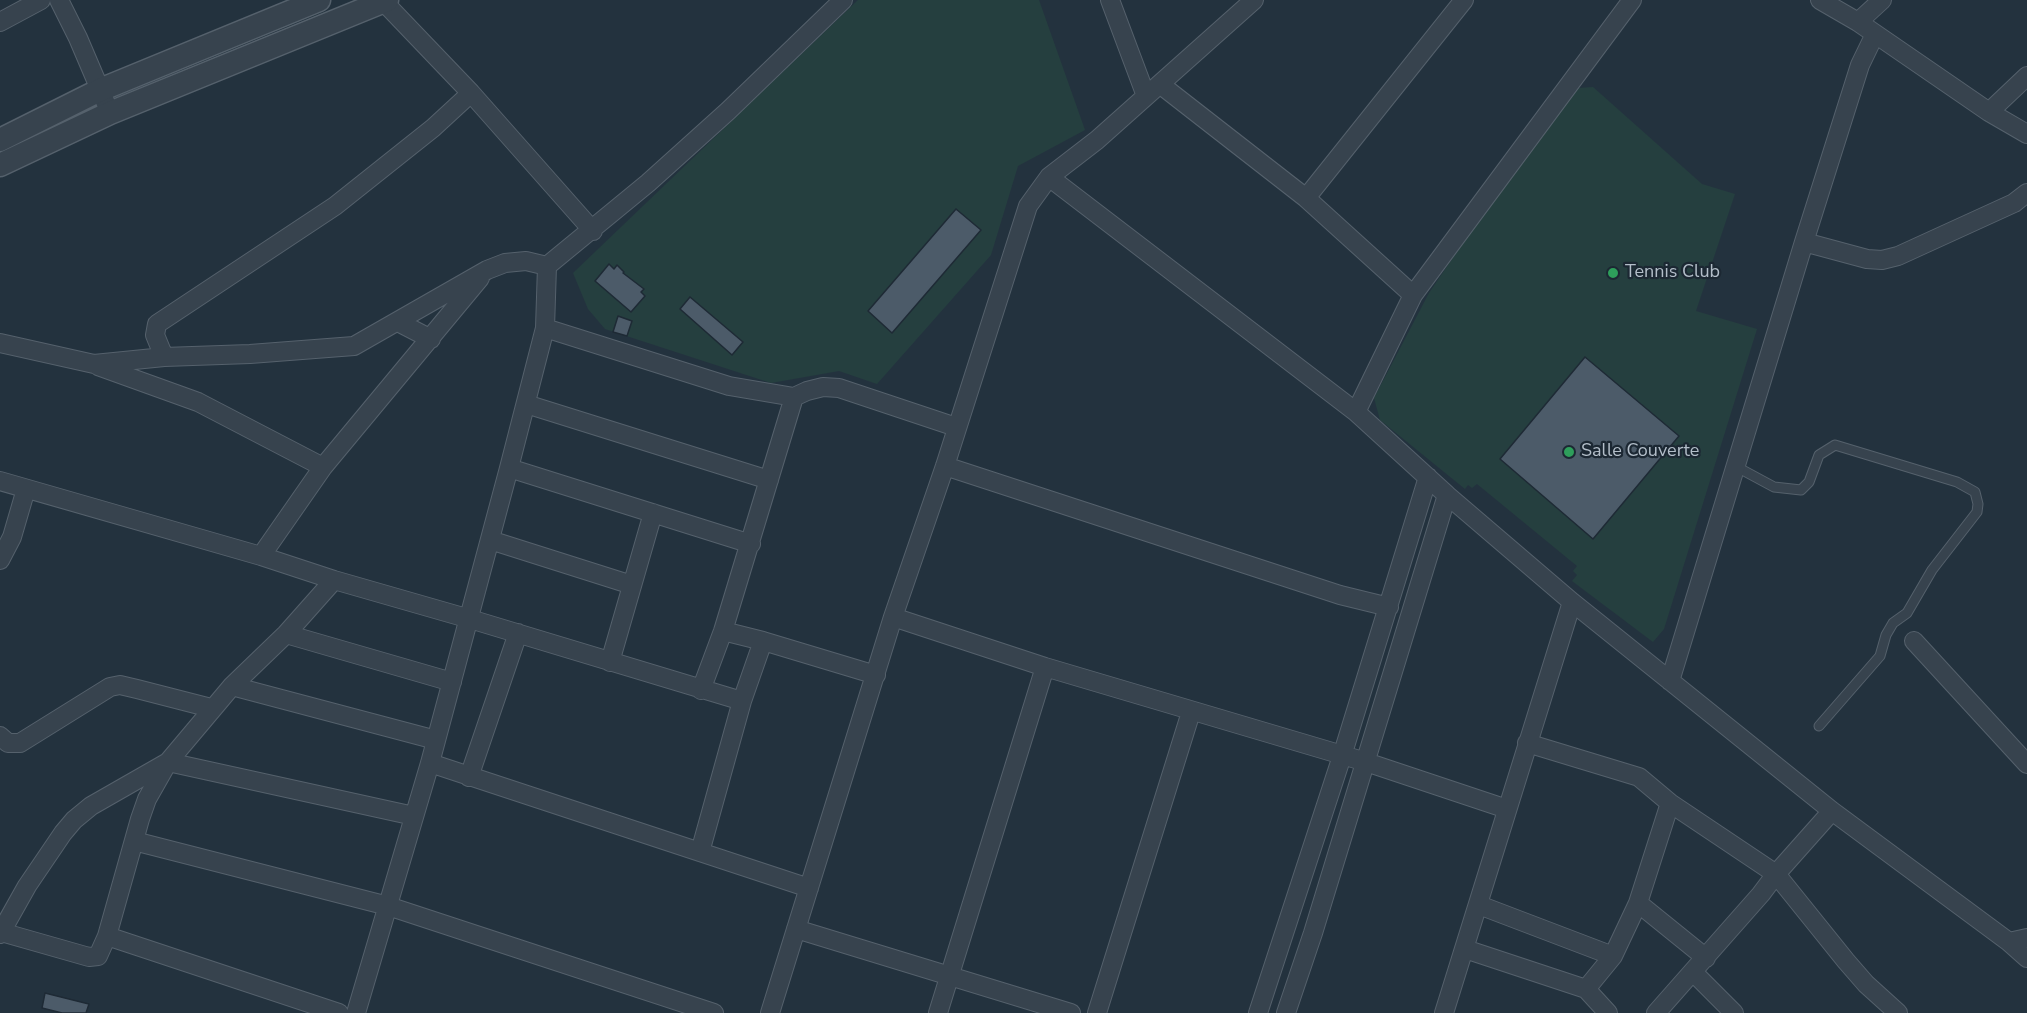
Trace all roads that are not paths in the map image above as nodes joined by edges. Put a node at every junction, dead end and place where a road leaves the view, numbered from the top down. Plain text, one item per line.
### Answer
1 (41, 0) edge
2 (58, 0) edge
3 (319, 0) edge
4 (843, 0) edge
5 (1110, 0) edge
6 (1254, 0) edge
7 (1464, 0) edge
8 (1632, 0) edge
9 (1820, 0) edge
10 (1882, 0) edge
11 (384, 1) edge
12 (0, 21) edge
13 (1858, 22) junction
14 (1875, 34) junction
15 (2027, 76) edge
16 (1161, 85) junction
17 (100, 90) junction
18 (471, 93) junction
19 (1146, 96) junction
20 (1989, 112) junction
21 (110, 113) junction
22 (2027, 134) edge
23 (0, 140) edge
24 (0, 165) edge
25 (1049, 177) junction
26 (2027, 193) edge
27 (1306, 198) junction
28 (592, 231) junction
29 (1804, 243) junction
30 (547, 266) junction
31 (487, 270) junction
32 (1413, 295) junction
33 (398, 322) junction
34 (545, 328) junction
35 (431, 339) junction
36 (0, 343) edge
37 (164, 357) junction
38 (94, 364) junction
39 (794, 397) junction
40 (526, 404) junction
41 (1356, 412) junction
42 (956, 428) junction
43 (945, 466) junction
44 (1735, 466) junction
45 (323, 467) junction
46 (509, 468) junction
47 (1428, 477) junction
48 (770, 480) junction
49 (0, 481) edge
50 (26, 489) junction
51 (1447, 495) junction
52 (653, 513) junction
53 (490, 540) junction
54 (750, 544) junction
55 (261, 556) junction
56 (0, 560) edge
57 (334, 580) junction
58 (632, 585) junction
59 (1572, 602) junction
60 (1389, 607) junction
61 (893, 617) junction
62 (470, 619) junction
63 (723, 632) junction
64 (518, 633) junction
65 (286, 634) junction
66 (763, 641) junction
67 (1914, 641) dead end
68 (610, 662) junction
69 (1045, 667) junction
70 (876, 675) junction
71 (1670, 681) junction
72 (452, 682) junction
73 (232, 686) junction
74 (701, 690) junction
75 (742, 701) junction
76 (211, 708) junction
77 (1191, 712) junction
78 (1819, 726) dead end
79 (0, 736) edge
80 (436, 740) junction
81 (1527, 743) junction
82 (1342, 756) junction
83 (168, 762) junction
84 (1366, 762) junction
85 (430, 764) junction
86 (2027, 764) edge
87 (470, 777) junction
88 (1670, 803) junction
89 (1507, 808) junction
90 (1832, 811) junction
91 (414, 816) junction
92 (134, 841) junction
93 (700, 852) junction
94 (1776, 874) junction
95 (809, 888) junction
96 (1638, 903) junction
97 (1479, 905) junction
98 (388, 906) junction
99 (796, 929) junction
100 (0, 933) edge
101 (107, 936) junction
102 (2027, 938) edge
103 (2009, 942) junction
104 (1465, 949) junction
105 (1613, 956) junction
106 (1706, 958) junction
107 (2027, 958) edge
108 (1693, 972) junction
109 (949, 975) junction
110 (1586, 988) junction
111 (339, 1013) edge
112 (356, 1013) edge
113 (714, 1013) edge
114 (770, 1013) edge
115 (938, 1013) edge
116 (1071, 1013) edge
117 (1097, 1013) edge
118 (1258, 1013) edge
119 (1286, 1013) edge
120 (1444, 1013) edge
121 (1608, 1013) edge
122 (1656, 1013) edge
123 (1734, 1013) edge
124 (1898, 1013) edge

1 - 12 street
2 - 17 street
3 - 17 street
4 - 28 street
5 - 19 street
6 - 16 street
7 - 27 street
8 - 32 street
9 - 13 street
10 - 13 street
11 - 18 street
11 - 21 street
13 - 14 street
14 - 20 street
14 - 29 street
15 - 20 street
16 - 19 street
16 - 27 street
17 - 21 street
17 - 23 street
18 - 28 street
18 - 37 street
19 - 25 street
20 - 22 street
21 - 24 street
25 - 41 street
25 - 42 street
26 - 29 street
27 - 32 street
28 - 30 street
29 - 44 street
30 - 31 street
30 - 34 street
31 - 33 street
31 - 35 street
32 - 41 street
33 - 35 street
33 - 37 street
34 - 39 street
34 - 40 street
35 - 45 street
36 - 38 street
37 - 38 street
38 - 45 street
39 - 42 street
39 - 48 street
40 - 46 street
40 - 48 street
41 - 47 street
42 - 43 street
43 - 60 street
43 - 61 street
44 - 71 street
44 - 78 lane
45 - 55 street
46 - 52 street
46 - 53 street
47 - 51 street
47 - 60 street
48 - 54 street
49 - 50 street
50 - 55 street
50 - 56 street
51 - 59 street
51 - 84 street
52 - 54 street
52 - 58 street
53 - 58 street
53 - 62 street
54 - 63 street
55 - 57 street
57 - 62 street
57 - 65 street
58 - 68 street
59 - 71 street
59 - 81 street
60 - 82 street
61 - 69 street
61 - 70 street
62 - 64 street
62 - 72 street
63 - 66 street
63 - 74 street
64 - 68 street
64 - 87 street
65 - 72 street
65 - 73 street
66 - 70 street
66 - 75 street
67 - 86 street
68 - 74 street
69 - 77 street
69 - 109 street
70 - 95 street
71 - 90 street
72 - 80 street
73 - 76 street
73 - 80 street
74 - 75 street
75 - 93 street
76 - 79 street
76 - 83 street
77 - 82 street
77 - 117 street
80 - 85 street
81 - 88 street
81 - 89 street
82 - 84 street
82 - 118 street
83 - 91 street
83 - 92 street
83 - 100 street
84 - 89 street
84 - 119 street
85 - 87 street
85 - 91 street
87 - 93 street
88 - 94 street
88 - 96 street
89 - 97 street
90 - 94 street
90 - 103 street
91 - 98 street
92 - 98 street
92 - 101 street
93 - 95 street
94 - 106 street
94 - 124 street
95 - 99 street
96 - 105 street
96 - 106 street
97 - 104 street
97 - 105 street
98 - 112 street
98 - 113 street
99 - 109 street
99 - 114 street
100 - 101 street
101 - 111 street
102 - 103 street
103 - 107 street
104 - 110 street
104 - 120 street
105 - 110 street
106 - 108 street
108 - 122 street
108 - 123 street
109 - 115 street
109 - 116 street
110 - 121 street

